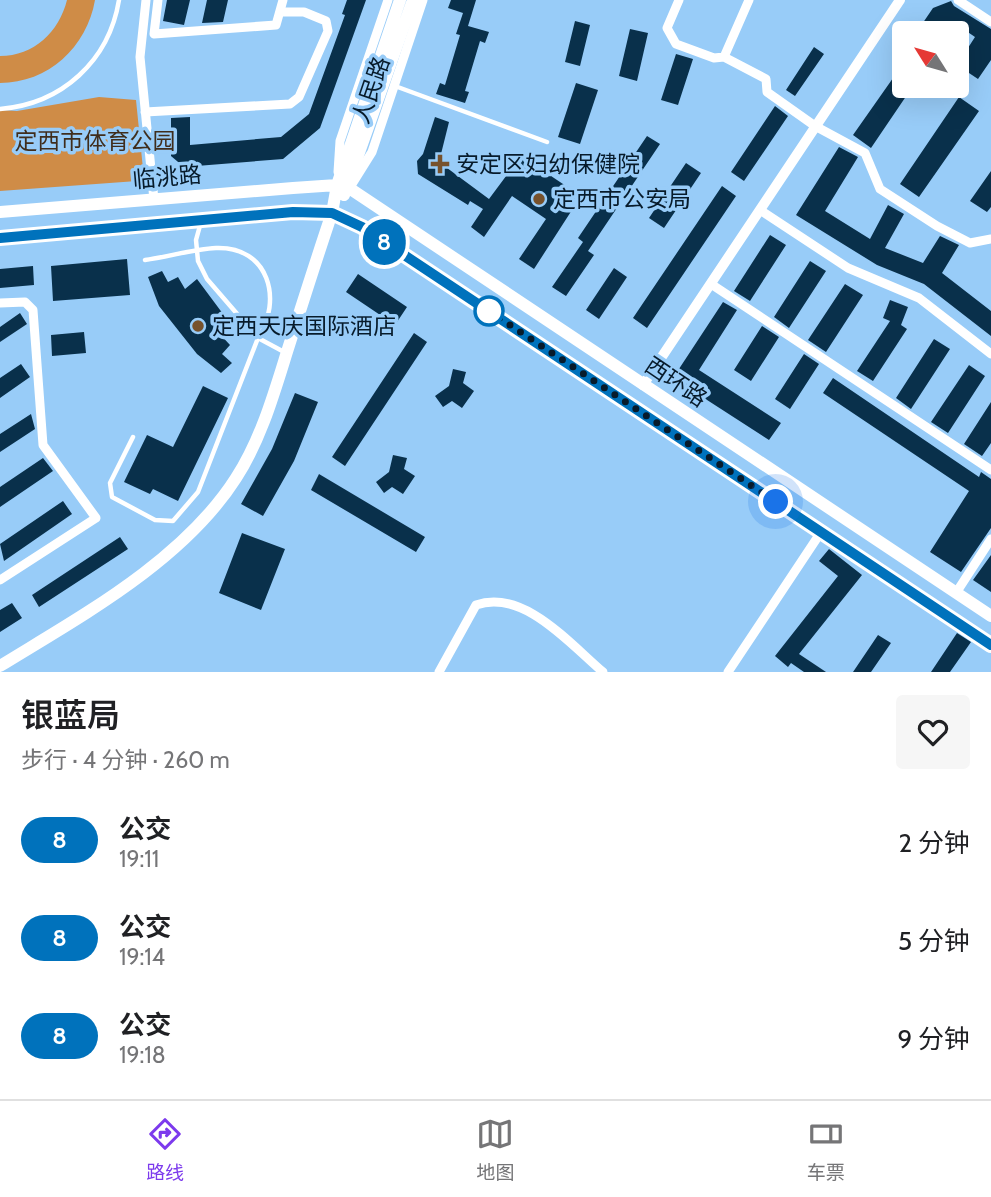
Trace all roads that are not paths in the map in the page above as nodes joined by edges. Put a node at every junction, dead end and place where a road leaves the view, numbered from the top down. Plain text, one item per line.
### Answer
1 (119, 0) edge
2 (146, 0) edge
3 (158, 0) edge
4 (283, 0) edge
5 (388, 0) edge
6 (400, 0) edge
7 (413, 0) edge
8 (423, 0) edge
9 (679, 0) edge
10 (749, 0) edge
11 (900, 0) edge
12 (958, 0) edge
13 (279, 12) junction
14 (991, 22) edge
15 (724, 57) junction
16 (394, 86) junction
17 (0, 109) edge
18 (145, 112) junction
19 (815, 126) junction
20 (547, 142) dead end
21 (343, 187) junction
22 (154, 200) junction
23 (760, 210) junction
24 (0, 212) edge
25 (332, 213) junction
26 (201, 220) junction
27 (0, 238) edge
28 (991, 239) edge
29 (197, 253) junction
30 (145, 260) dead end
31 (710, 284) junction
32 (0, 303) edge
33 (258, 338) junction
34 (287, 353) junction
35 (991, 354) edge
36 (643, 385) junction
37 (133, 438) dead end
38 (991, 470) edge
39 (821, 532) junction
40 (991, 539) edge
41 (0, 580) edge
42 (956, 593) junction
43 (991, 616) edge
44 (991, 645) edge
45 (0, 666) edge
46 (593, 668) edge
47 (439, 672) edge
48 (603, 672) edge
49 (728, 672) edge

1 - 17 lane
2 - 18 street
3 - 13 street
4 - 13 street
5 - 21 street, 人民路
6 - 21 main road, 人民路
7 - 21 main road, 人民路
8 - 16 street, 人民路
9 - 15 street
10 - 15 street
11 - 19 street
12 - 14 street
13 - 18 street
15 - 19 street
16 - 20 lane
16 - 21 street, 人民路
18 - 22 street
19 - 23 street
19 - 28 street
21 - 22 main road, 临洮路
21 - 25 main road, 人民路
21 - 36 main road, 西环路
22 - 24 main road, 临洮路
23 - 31 street
23 - 35 street
25 - 26 main road, 临洮路
25 - 34 main road, 人民路
25 - 39 main road, 西环路
26 - 27 main road, 临洮路
26 - 29 lane
29 - 30 lane
29 - 33 lane
29 - 33 lane
31 - 36 street
31 - 38 street
32 - 41 street
33 - 34 lane
33 - 37 lane
34 - 45 main road, 人民路
36 - 42 main road, 西环路
39 - 44 main road, 西环路
39 - 49 street
40 - 42 street
42 - 43 main road, 西环路
46 - 47 street
46 - 48 street

